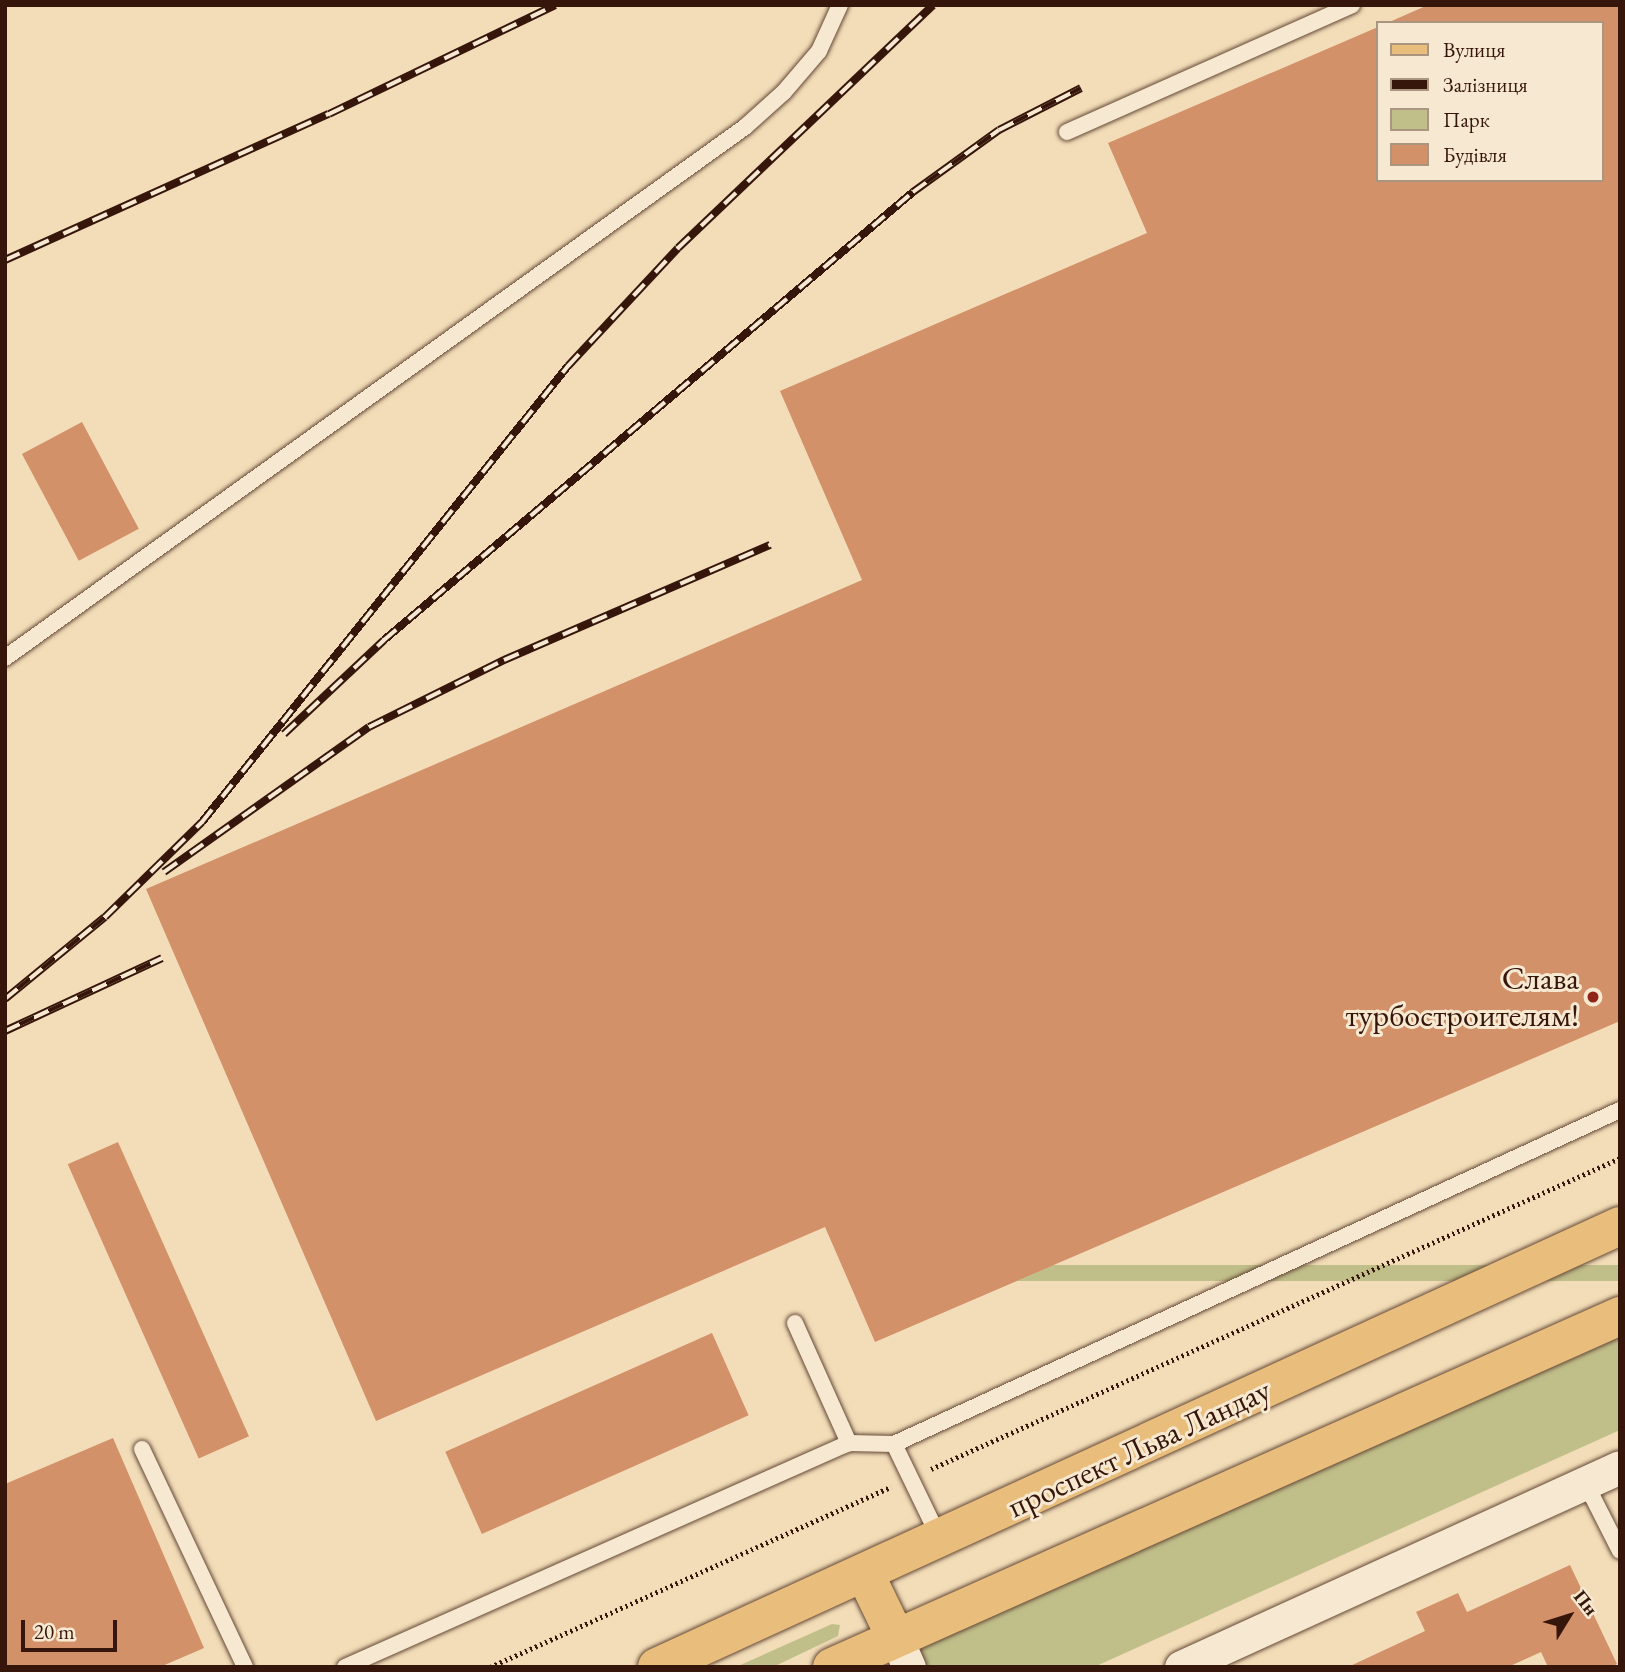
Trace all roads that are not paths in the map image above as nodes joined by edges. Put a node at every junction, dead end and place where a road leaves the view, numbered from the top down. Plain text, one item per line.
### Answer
1 (840, 5) edge
2 (1352, 5) edge
3 (1067, 132) dead end
4 (5, 658) edge
5 (1620, 1110) edge
6 (1620, 1226) edge
7 (1620, 1316) edge
8 (795, 1324) dead end
9 (849, 1443) junction
10 (894, 1444) junction
11 (142, 1449) dead end
12 (1620, 1467) edge
13 (1585, 1482) junction
14 (940, 1539) junction
15 (1620, 1551) edge
16 (865, 1574) junction
17 (902, 1653) edge
18 (246, 1667) edge
19 (345, 1667) edge
20 (657, 1667) edge
21 (832, 1667) edge
22 (1181, 1667) edge

1 - 4 lane
2 - 3 lane
5 - 10 lane
6 - 14 main road, проспект Льва Ландау
7 - 17 main road
8 - 9 lane
9 - 10 lane
9 - 19 lane
10 - 14 lane
11 - 18 lane
12 - 13 street
13 - 15 lane
13 - 22 street
14 - 16 main road, проспект Льва Ландау
16 - 17 main road
16 - 20 main road, проспект Льва Ландау
17 - 21 main road

